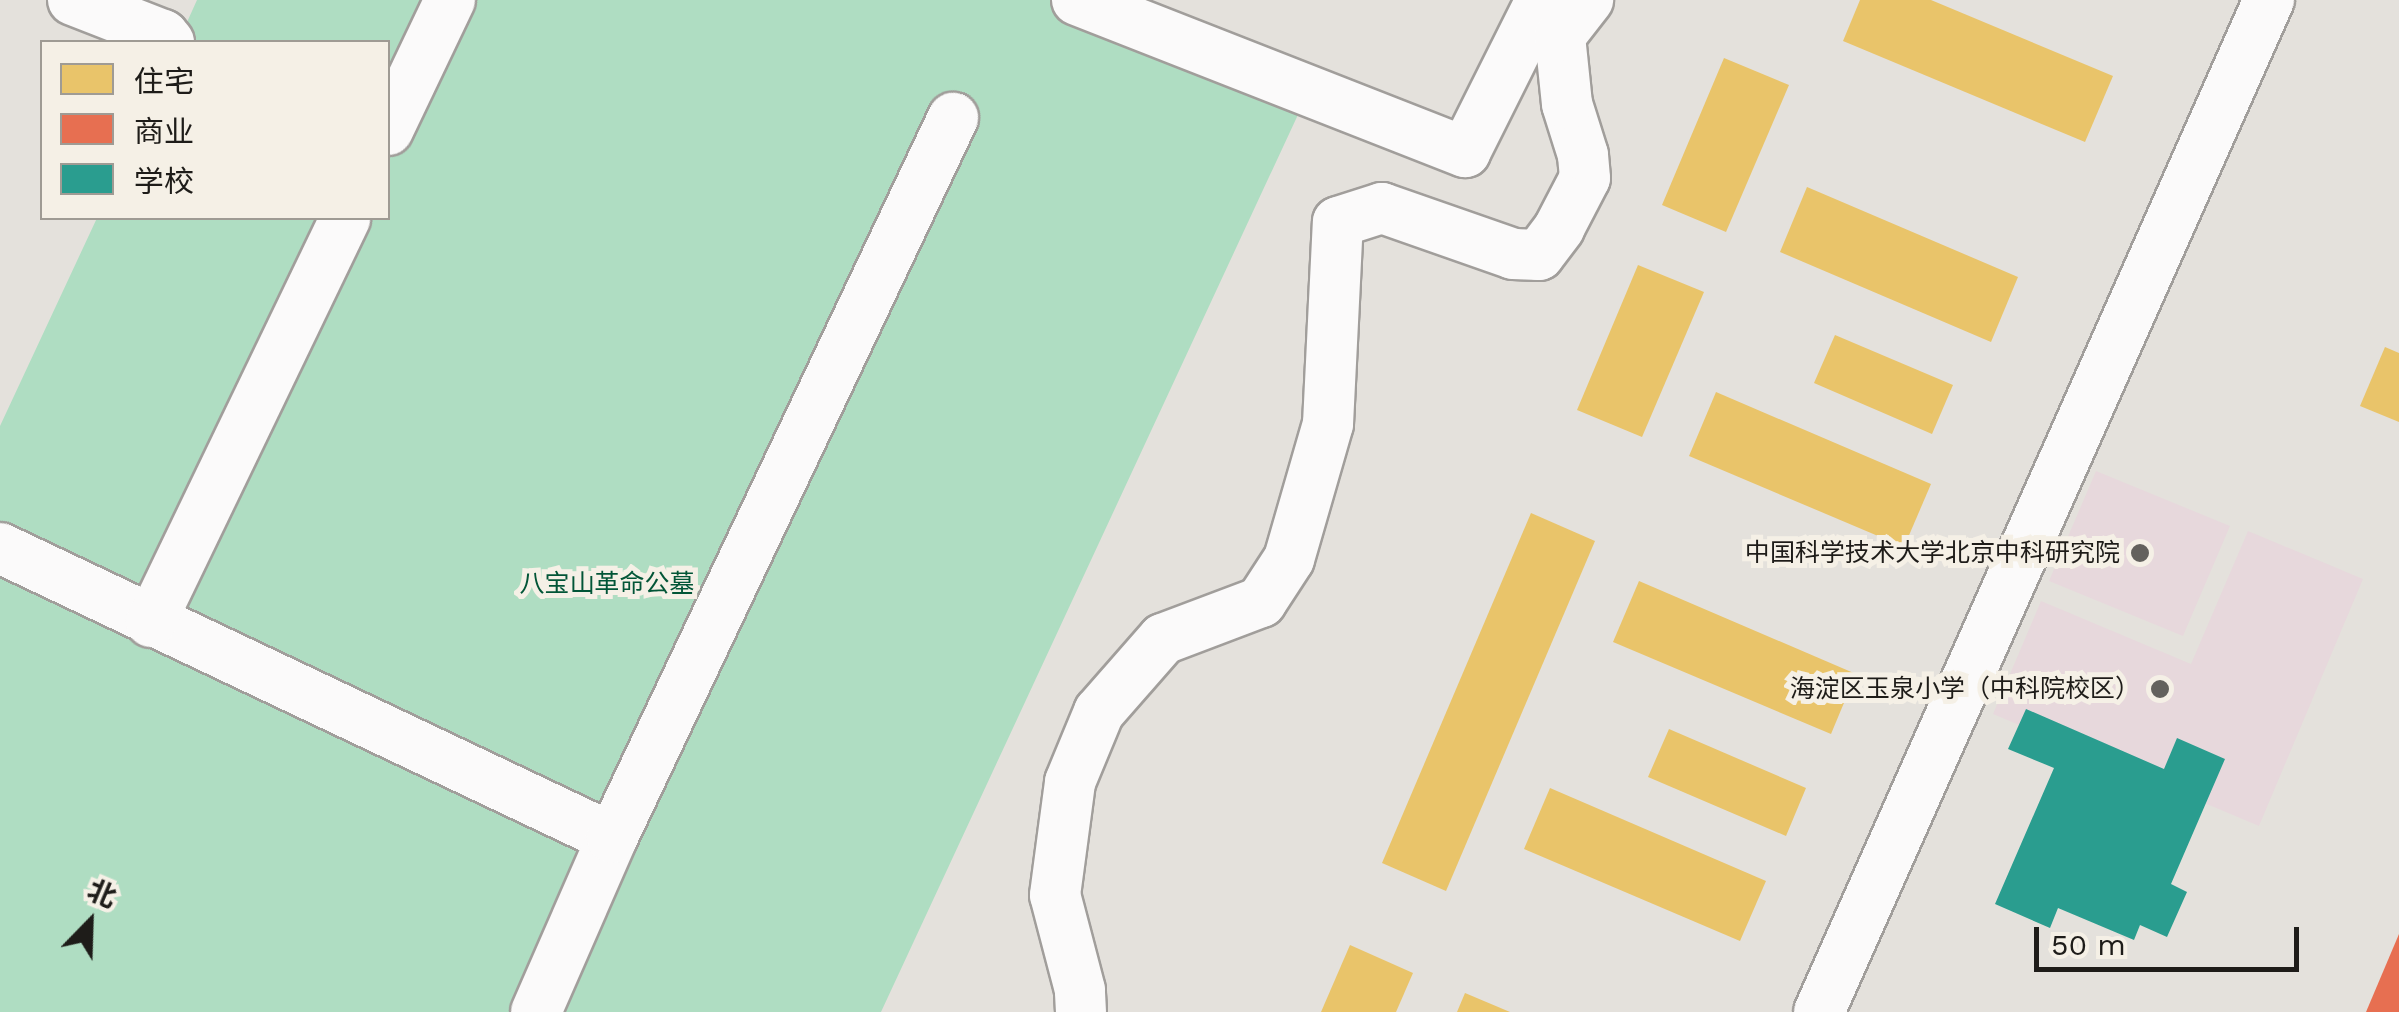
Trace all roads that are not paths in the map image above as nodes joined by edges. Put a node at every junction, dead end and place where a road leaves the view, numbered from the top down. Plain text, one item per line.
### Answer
1 (73, 0) edge
2 (450, 0) edge
3 (1077, 0) edge
4 (1541, 0) edge
5 (1588, 0) edge
6 (2268, 0) edge
7 (168, 40) edge
8 (953, 118) dead end
9 (390, 126) edge
10 (302, 220) edge
11 (336, 237) edge
12 (0, 548) edge
13 (151, 622) junction
14 (612, 838) junction
15 (536, 1012) edge
16 (1082, 1012) edge
17 (1820, 1012) edge

1 - 7 street
2 - 9 street
3 - 4 street
5 - 16 street
6 - 17 street
8 - 14 street
10 - 11 street
11 - 13 street
12 - 13 street
13 - 14 street
14 - 15 street

